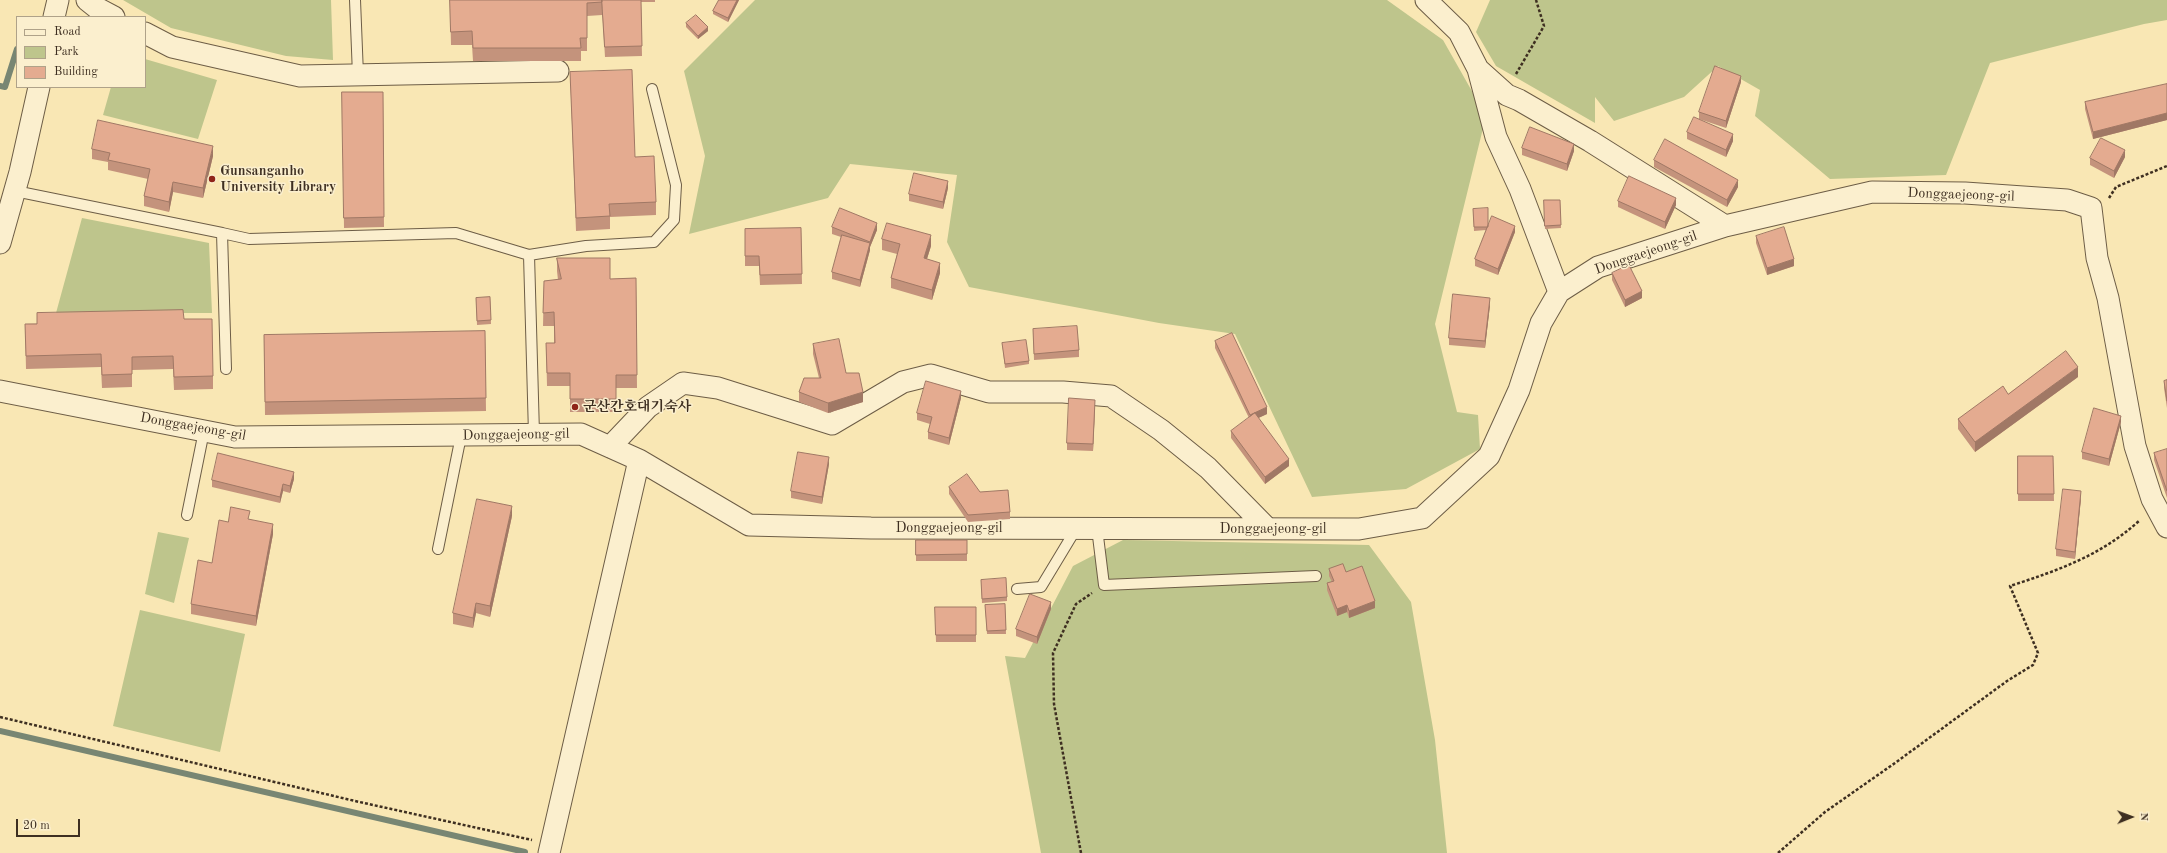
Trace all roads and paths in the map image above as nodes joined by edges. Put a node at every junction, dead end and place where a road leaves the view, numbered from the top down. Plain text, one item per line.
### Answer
1 (58, 0) edge
2 (87, 0) edge
3 (355, 0) edge
4 (1426, 0) edge
5 (1536, 0) edge
6 (54, 16) edge
7 (112, 16) edge
8 (146, 34) edge
9 (1478, 70) junction
10 (558, 71) dead end
11 (358, 75) junction
12 (39, 88) edge
13 (652, 89) dead end
14 (1507, 95) junction
15 (2167, 166) edge
16 (15, 191) junction
17 (2106, 202) dead end
18 (1725, 226) junction
19 (222, 233) junction
20 (0, 243) edge
21 (529, 255) junction
22 (1560, 292) junction
23 (226, 369) dead end
24 (0, 391) edge
25 (204, 431) junction
26 (534, 434) junction
27 (461, 436) junction
28 (610, 446) junction
29 (639, 460) junction
30 (2155, 505) junction
31 (187, 515) dead end
32 (1097, 528) junction
33 (2167, 528) edge
34 (1076, 529) junction
35 (1268, 529) junction
36 (438, 549) dead end
37 (1316, 576) dead end
38 (1104, 585) junction
39 (1017, 589) dead end
40 (0, 717) edge
41 (550, 848) edge
42 (1081, 853) edge
43 (1778, 853) edge

1 - 6 street
2 - 7 street
3 - 11 lane
4 - 9 street
5 - 14 path
8 - 11 street
9 - 14 street
9 - 22 street
10 - 11 street
12 - 16 street
13 - 21 lane
14 - 18 street
15 - 17 path
16 - 19 lane
16 - 20 street
18 - 22 street, Donggaejeong-gil
18 - 30 street, Donggaejeong-gil
19 - 21 lane
19 - 23 lane
21 - 26 lane
22 - 35 street, Donggaejeong-gil
24 - 25 street, Donggaejeong-gil
25 - 27 street, Donggaejeong-gil
25 - 31 lane
26 - 27 street, Donggaejeong-gil
26 - 28 street, Donggaejeong-gil
27 - 36 lane
28 - 29 street, Donggaejeong-gil
28 - 35 street
29 - 34 street, Donggaejeong-gil
29 - 41 street
30 - 33 street, Donggaejeong-gil
30 - 43 path
32 - 34 street, Donggaejeong-gil
32 - 35 street, Donggaejeong-gil
32 - 38 lane
34 - 39 lane
37 - 38 lane
38 - 42 path
40 - 41 path

